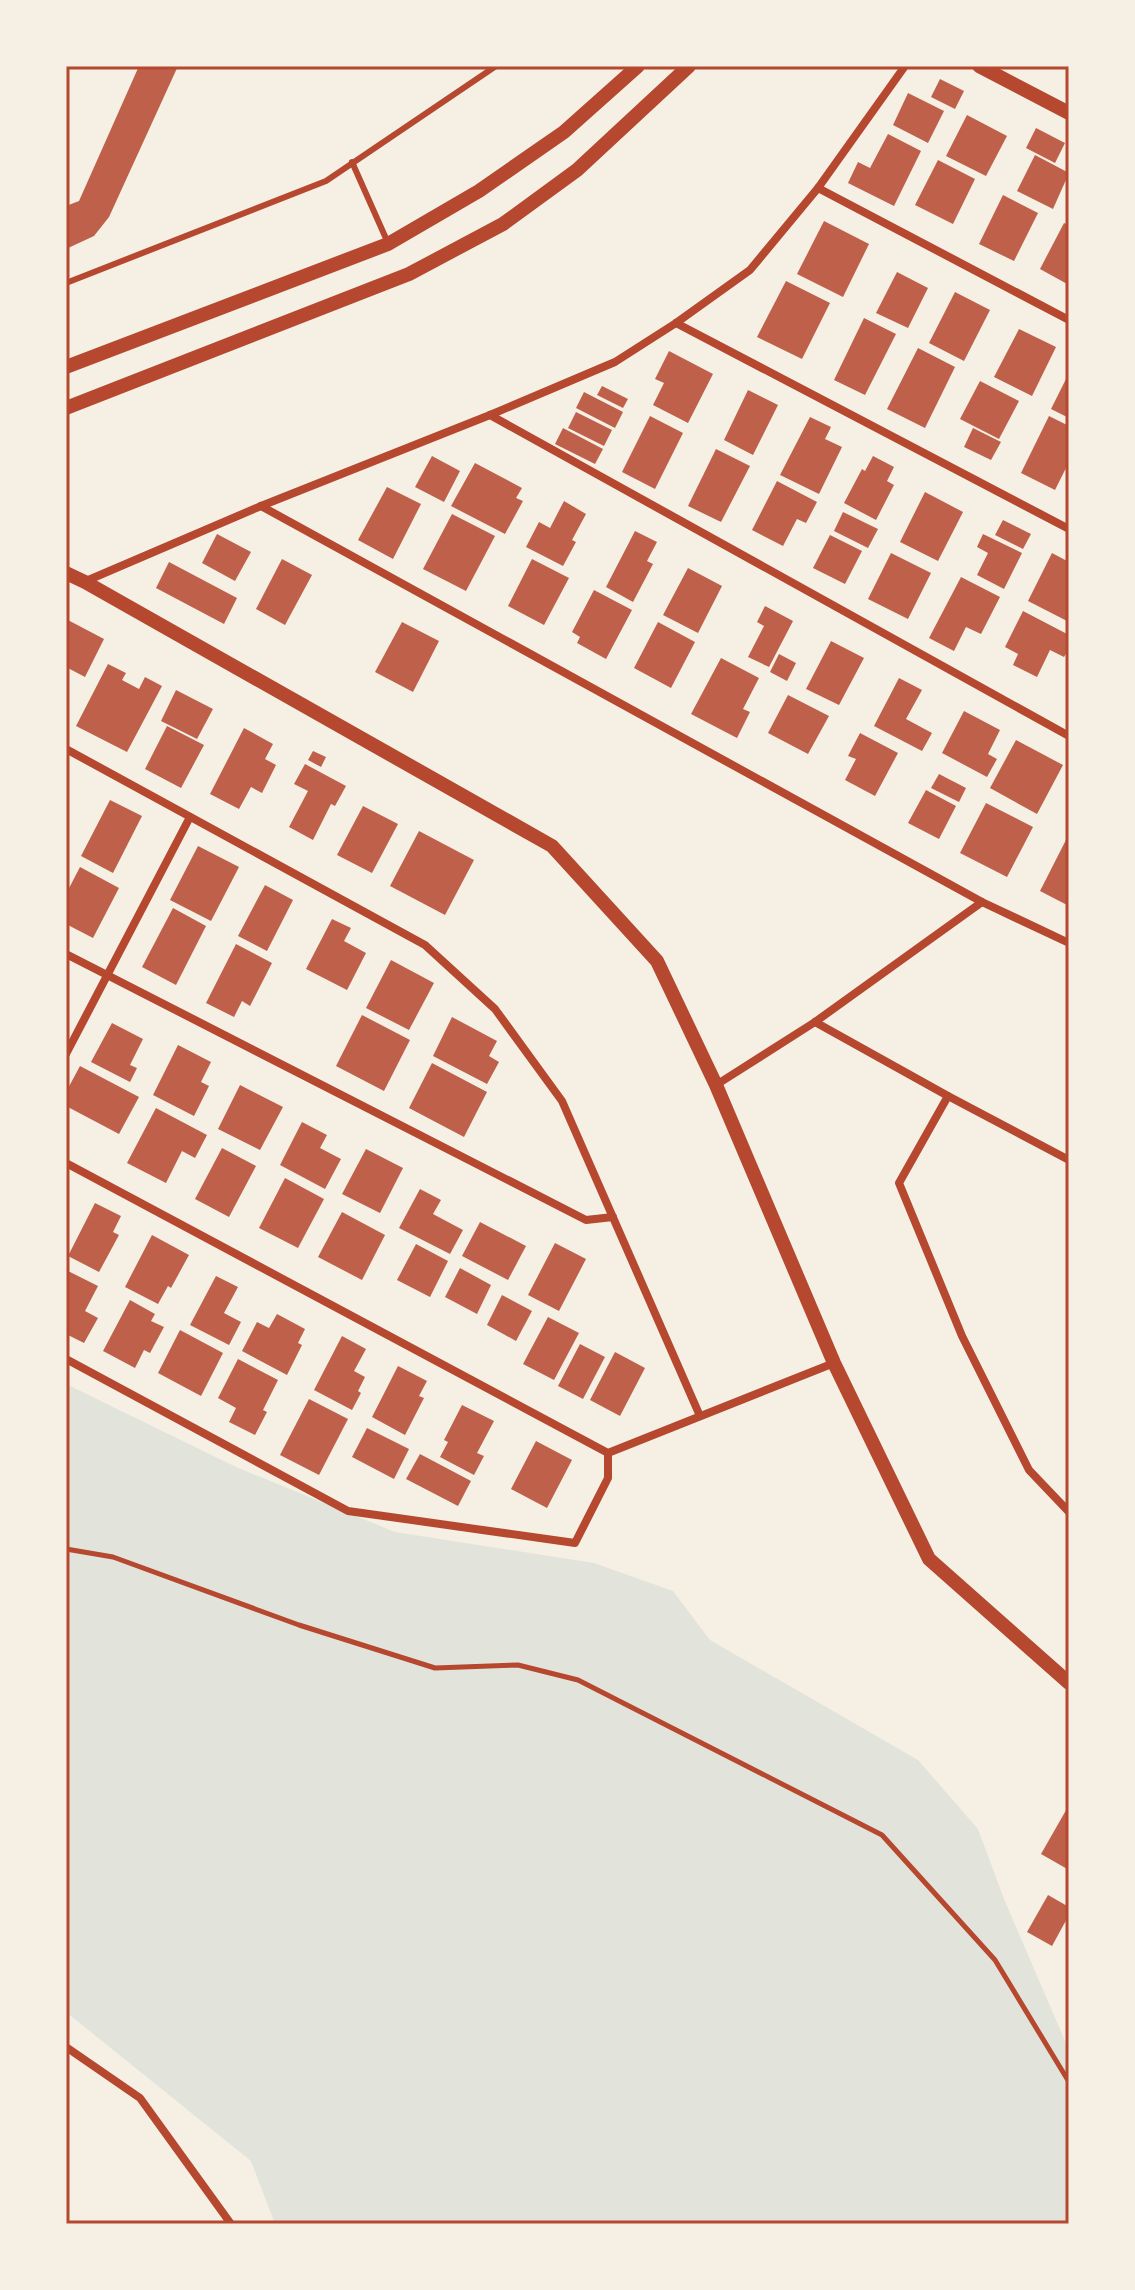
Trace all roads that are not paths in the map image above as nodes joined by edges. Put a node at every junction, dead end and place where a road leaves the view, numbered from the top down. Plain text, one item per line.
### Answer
1 (496, 66) edge
2 (638, 66) edge
3 (689, 66) edge
4 (905, 66) edge
5 (979, 66) edge
6 (1069, 113) edge
7 (352, 162) junction
8 (818, 188) junction
9 (388, 244) junction
10 (66, 283) edge
11 (1069, 320) edge
12 (676, 323) junction
13 (66, 367) edge
14 (66, 408) edge
15 (490, 415) junction
16 (261, 506) junction
17 (1069, 529) edge
18 (66, 573) edge
19 (85, 582) junction
20 (1069, 736) edge
21 (66, 749) edge
22 (190, 817) junction
23 (982, 902) junction
24 (1069, 943) edge
25 (66, 954) edge
26 (107, 976) junction
27 (815, 1022) junction
28 (66, 1054) edge
29 (716, 1085) junction
30 (948, 1096) junction
31 (1069, 1160) edge
32 (66, 1163) edge
33 (613, 1217) junction
34 (66, 1359) edge
35 (834, 1363) junction
36 (700, 1416) junction
37 (608, 1453) junction
38 (1069, 1498) edge
39 (1065, 1508) edge
40 (1069, 1683) edge
41 (66, 2047) edge
42 (231, 2224) edge

1 - 7 lane
2 - 9 street
3 - 14 street
4 - 8 street
5 - 6 street
7 - 9 lane
7 - 10 lane
8 - 11 street
8 - 12 street
9 - 13 street
12 - 15 street
12 - 17 street
15 - 16 street
15 - 20 street
16 - 19 street
16 - 23 street
18 - 19 street
19 - 29 street
21 - 22 street
22 - 26 street
22 - 33 street
23 - 24 street
23 - 27 street
25 - 26 street
26 - 28 street
26 - 33 street
27 - 29 street
27 - 30 street
29 - 35 street
30 - 31 street
30 - 39 street
32 - 37 street
33 - 36 street
34 - 37 street
35 - 36 street
35 - 40 street
36 - 37 street
38 - 39 street
41 - 42 street

